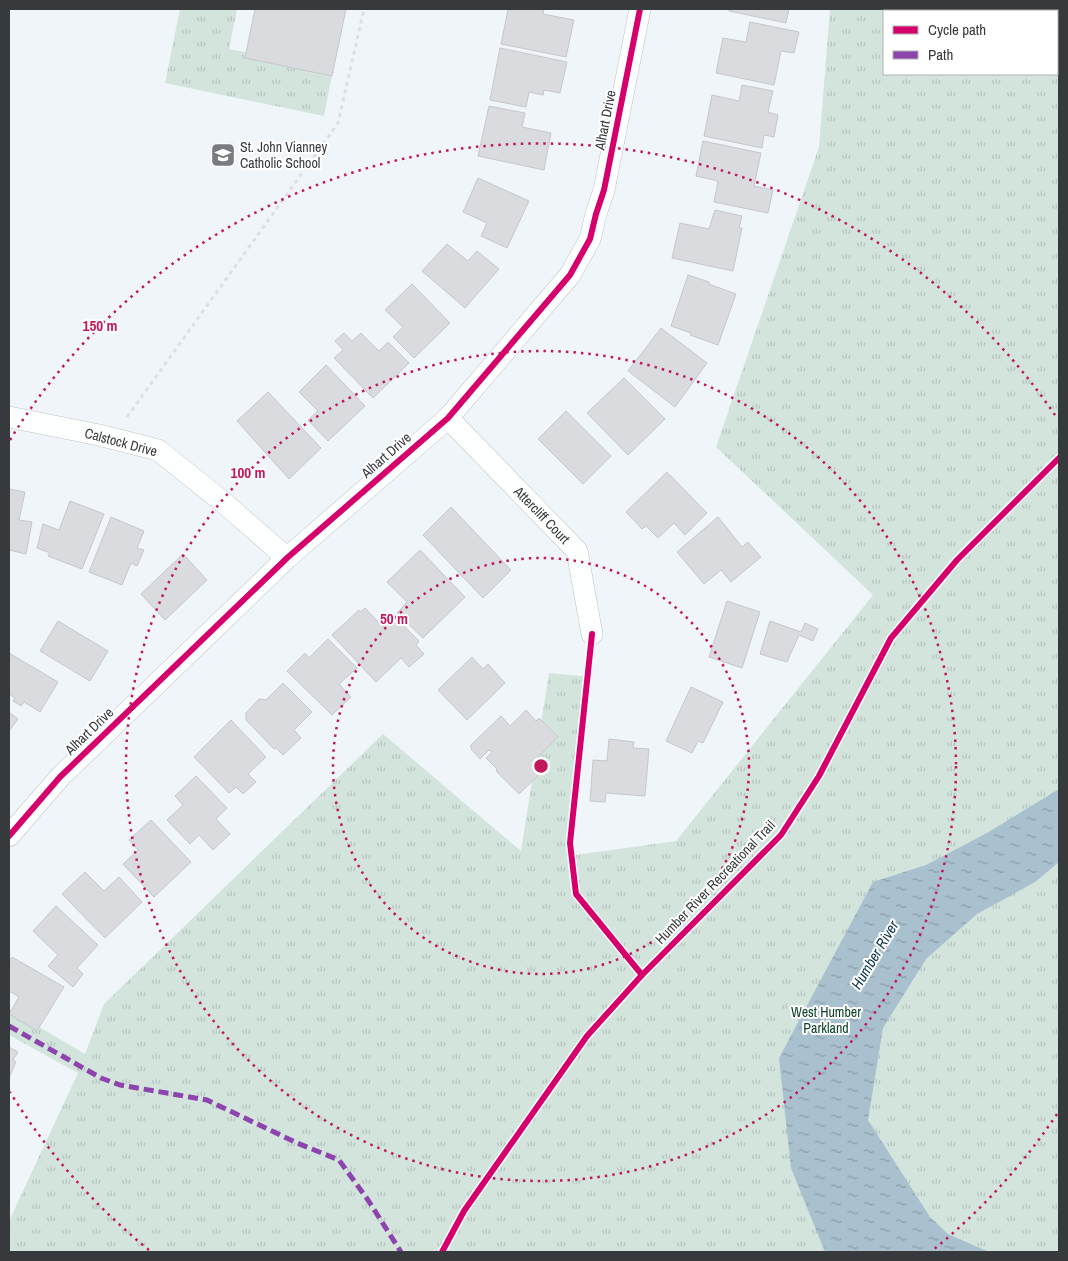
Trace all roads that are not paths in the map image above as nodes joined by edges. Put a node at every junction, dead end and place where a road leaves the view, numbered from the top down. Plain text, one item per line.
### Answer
1 (640, 9) edge
2 (9, 417) edge
3 (448, 418) junction
4 (286, 558) junction
5 (592, 634) dead end
6 (9, 836) edge

1 - 3 street, Alhart Drive
2 - 4 street, Calstock Drive
3 - 4 street, Alhart Drive
3 - 5 street, Attercliff Court
4 - 6 street, Alhart Drive

